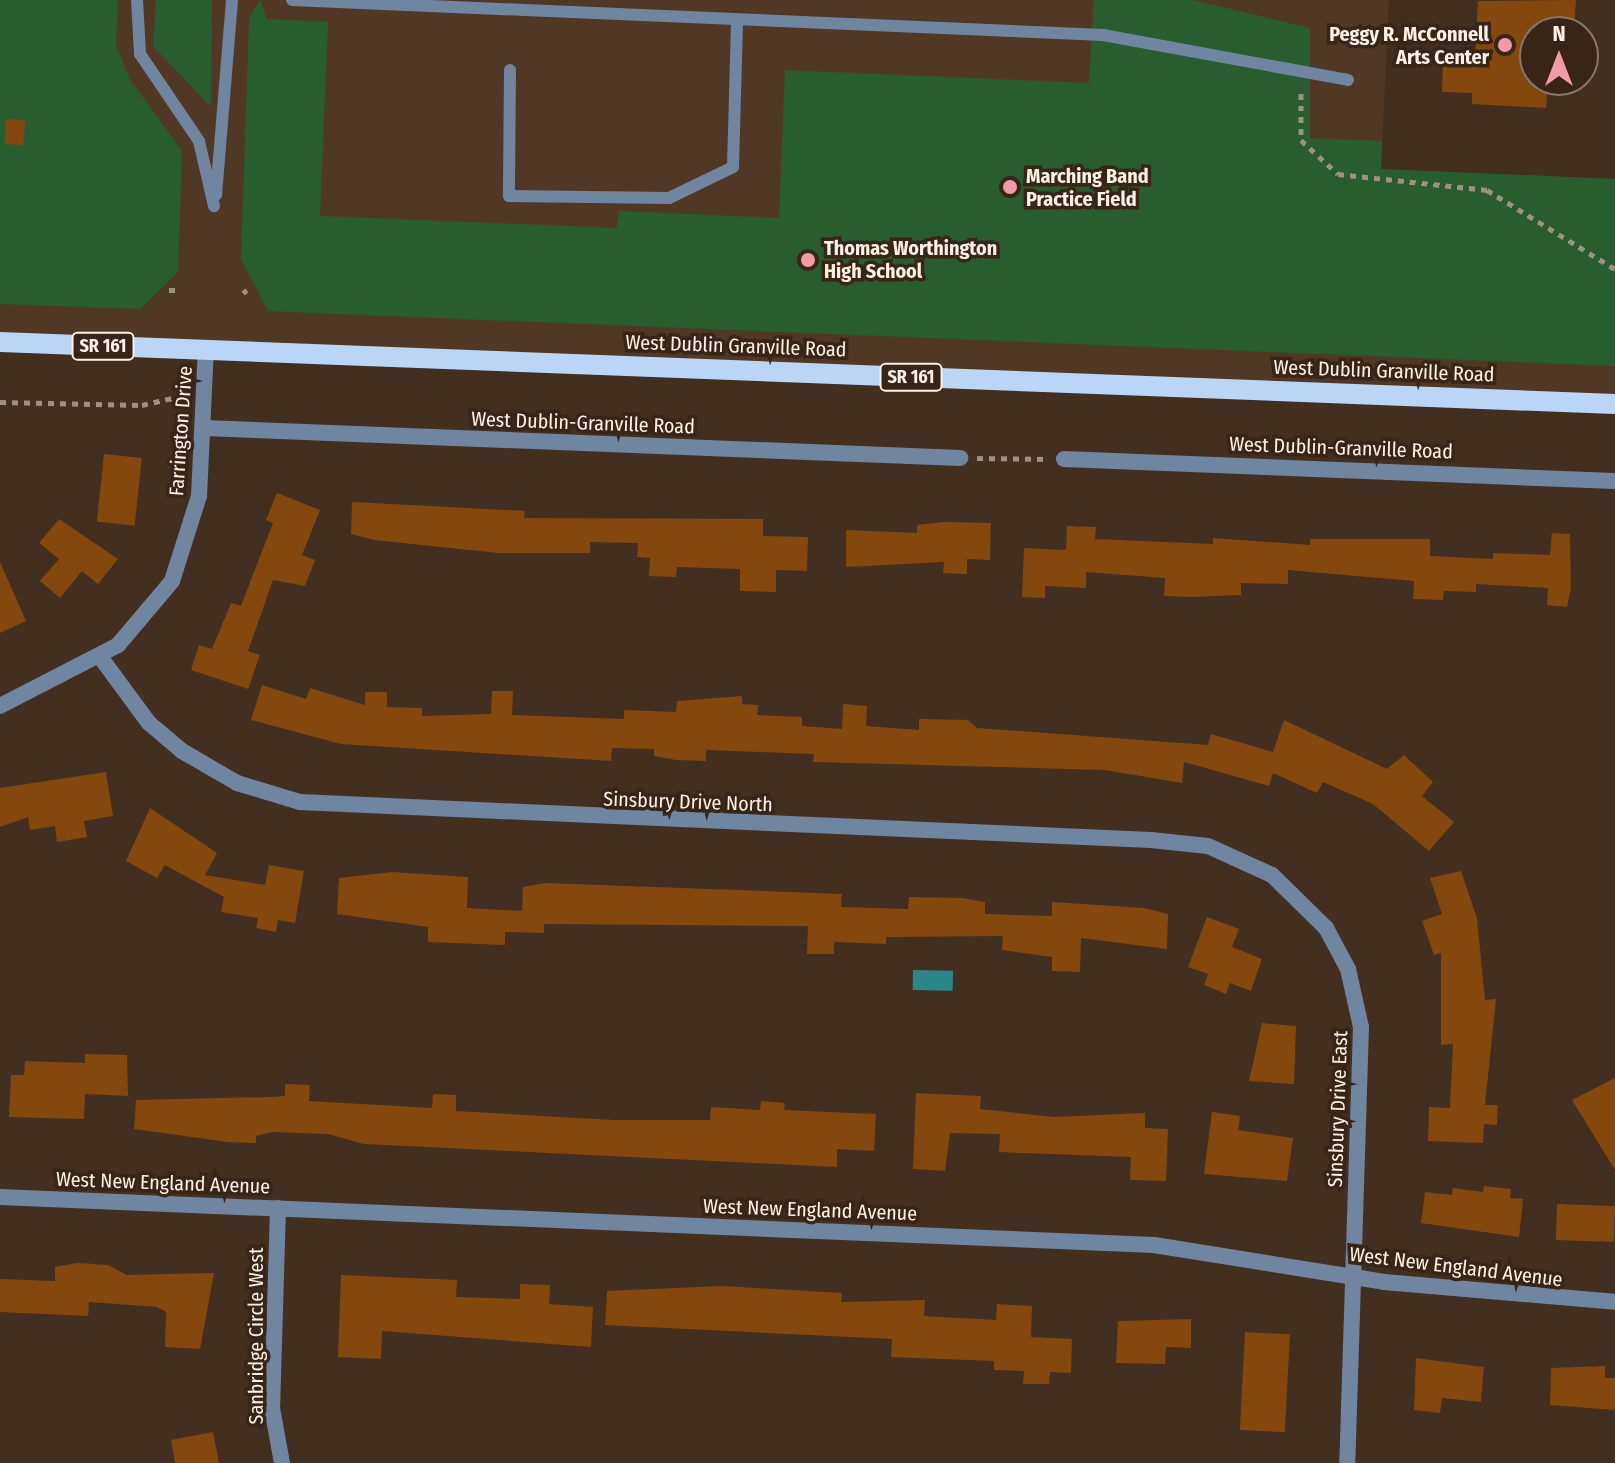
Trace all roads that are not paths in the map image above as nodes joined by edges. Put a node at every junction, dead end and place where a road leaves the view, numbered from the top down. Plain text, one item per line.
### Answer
1 (137, 0) edge
2 (232, 0) edge
3 (292, 0) edge
4 (737, 23) junction
5 (510, 70) dead end
6 (1348, 80) dead end
7 (0, 342) edge
8 (206, 349) junction
9 (1615, 404) edge
10 (204, 428) junction
11 (960, 458) road end
12 (1064, 459) road end
13 (1615, 481) edge
14 (101, 658) junction
15 (0, 706) edge
16 (1310, 908) joint
17 (0, 1197) edge
18 (278, 1208) junction
19 (1353, 1276) junction
20 (1615, 1302) edge
21 (282, 1463) edge
22 (1347, 1463) edge

1 - 2 lane
3 - 4 lane
4 - 5 lane
4 - 6 lane
7 - 8 main road, West Dublin Granville Road / SR 161
8 - 9 main road, West Dublin Granville Road / SR 161
8 - 10 street, Farrington Drive
10 - 11 street, West Dublin-Granville Road
10 - 14 street, Farrington Drive
12 - 13 street, West Dublin-Granville Road
14 - 15 street, Farrington Drive
14 - 16 street, Sinsbury Drive North
16 - 19 street, Sinsbury Drive East
17 - 18 street, West New England Avenue
18 - 19 street, West New England Avenue
18 - 21 street, Sanbridge Circle West
19 - 20 street, West New England Avenue
19 - 22 street, Sinsbury Drive East

